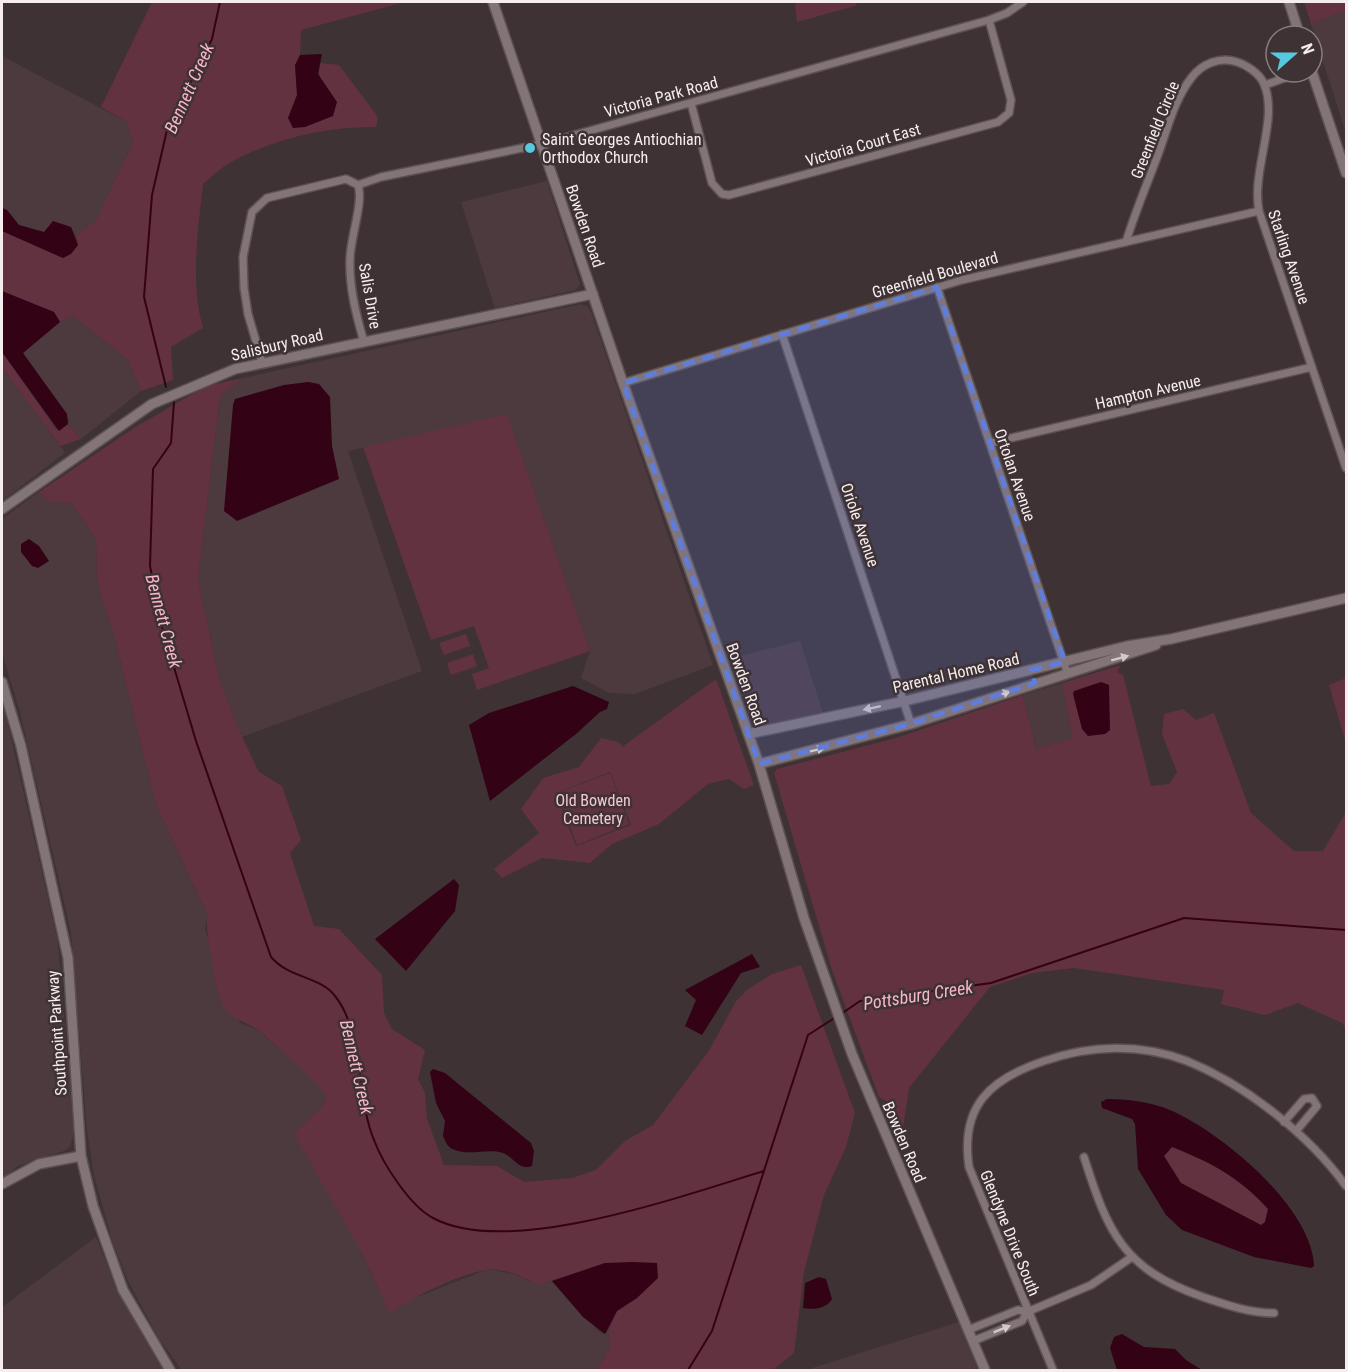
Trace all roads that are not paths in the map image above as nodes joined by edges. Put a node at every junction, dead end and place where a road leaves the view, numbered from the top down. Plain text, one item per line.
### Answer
1 (493, 2) edge
2 (1023, 2) edge
3 (1289, 2) edge
4 (989, 20) junction
5 (1296, 24) edge
6 (1316, 84) edge
7 (1265, 85) joint
8 (691, 103) junction
9 (542, 144) junction
10 (1347, 174) edge
11 (358, 185) junction
12 (1258, 210) junction
13 (1126, 242) junction
14 (937, 287) junction
15 (593, 294) junction
16 (782, 334) junction
17 (364, 342) junction
18 (262, 362) junction
19 (1312, 367) junction
20 (623, 382) junction
21 (990, 443) junction
22 (1347, 468) edge
23 (2, 509) edge
24 (1347, 598) edge
25 (1171, 639) junction
26 (1065, 662) junction
27 (1031, 670) junction
28 (1067, 672) junction
29 (2, 682) edge
30 (1035, 683) junction
31 (905, 701) junction
32 (911, 724) junction
33 (748, 734) junction
34 (759, 764) junction
35 (1284, 1122) junction
36 (1296, 1131) junction
37 (81, 1155) junction
38 (1084, 1157) dead end
39 (2, 1184) edge
40 (1347, 1186) edge
41 (1132, 1257) junction
42 (1028, 1312) junction
43 (1274, 1313) dead end
44 (968, 1330) junction
45 (973, 1341) junction
46 (170, 1371) edge
47 (985, 1371) edge
48 (1053, 1371) edge

1 - 9 main road, Bowden Road
2 - 4 street, Victoria Park Road
3 - 5 main road
4 - 8 street, Victoria Park Road
4 - 8 street, Victoria Court East
6 - 10 main road
7 - 12 street, Starling Avenue
7 - 13 street, Greenfield Circle
8 - 9 street, Victoria Park Road
9 - 11 street, Victoria Park Road
9 - 15 main road, Bowden Road
11 - 17 street, Salis Drive
11 - 18 street, Victoria Park Road
12 - 13 street, Greenfield Boulevard
12 - 19 street, Starling Avenue
13 - 14 street, Greenfield Boulevard
14 - 16 street, Greenfield Boulevard
14 - 21 street, Ortolan Avenue
15 - 17 main road, Salisbury Road
15 - 20 main road, Bowden Road
16 - 20 street, Greenfield Boulevard
16 - 31 street, Oriole Avenue
17 - 18 main road, Salisbury Road
18 - 23 main road, Salisbury Road
19 - 21 street, Hampton Avenue
19 - 22 street, Starling Avenue
20 - 33 main road, Bowden Road
21 - 26 street, Ortolan Avenue
24 - 25 main road, Parental Home Road
25 - 26 main road, Parental Home Road
28 -> 25 main road, Parental Home Road
26 - 27 main road, Parental Home Road
26 - 28 street, Ortolan Avenue
27 - 30 main road
27 - 31 main road, Parental Home Road
28 - 30 main road, Parental Home Road
29 - 37 main road, Southpoint Parkway
32 -> 30 main road, Parental Home Road
31 - 32 street, Oriole Avenue
31 -> 33 main road, Parental Home Road
34 -> 32 main road, Parental Home Road
33 - 34 main road, Bowden Road
34 - 44 main road, Bowden Road
35 - 36 street
35 - 36 street
35 - 42 street, Glendyne Drive South
36 - 40 street
37 - 39 main road
37 - 46 main road, Southpoint Parkway
38 - 41 street
41 - 42 street
41 - 43 street
42 - 44 street
45 -> 42 street
42 - 48 street, Glendyne Drive South
44 - 45 main road, Bowden Road
45 - 47 main road, Bowden Road

